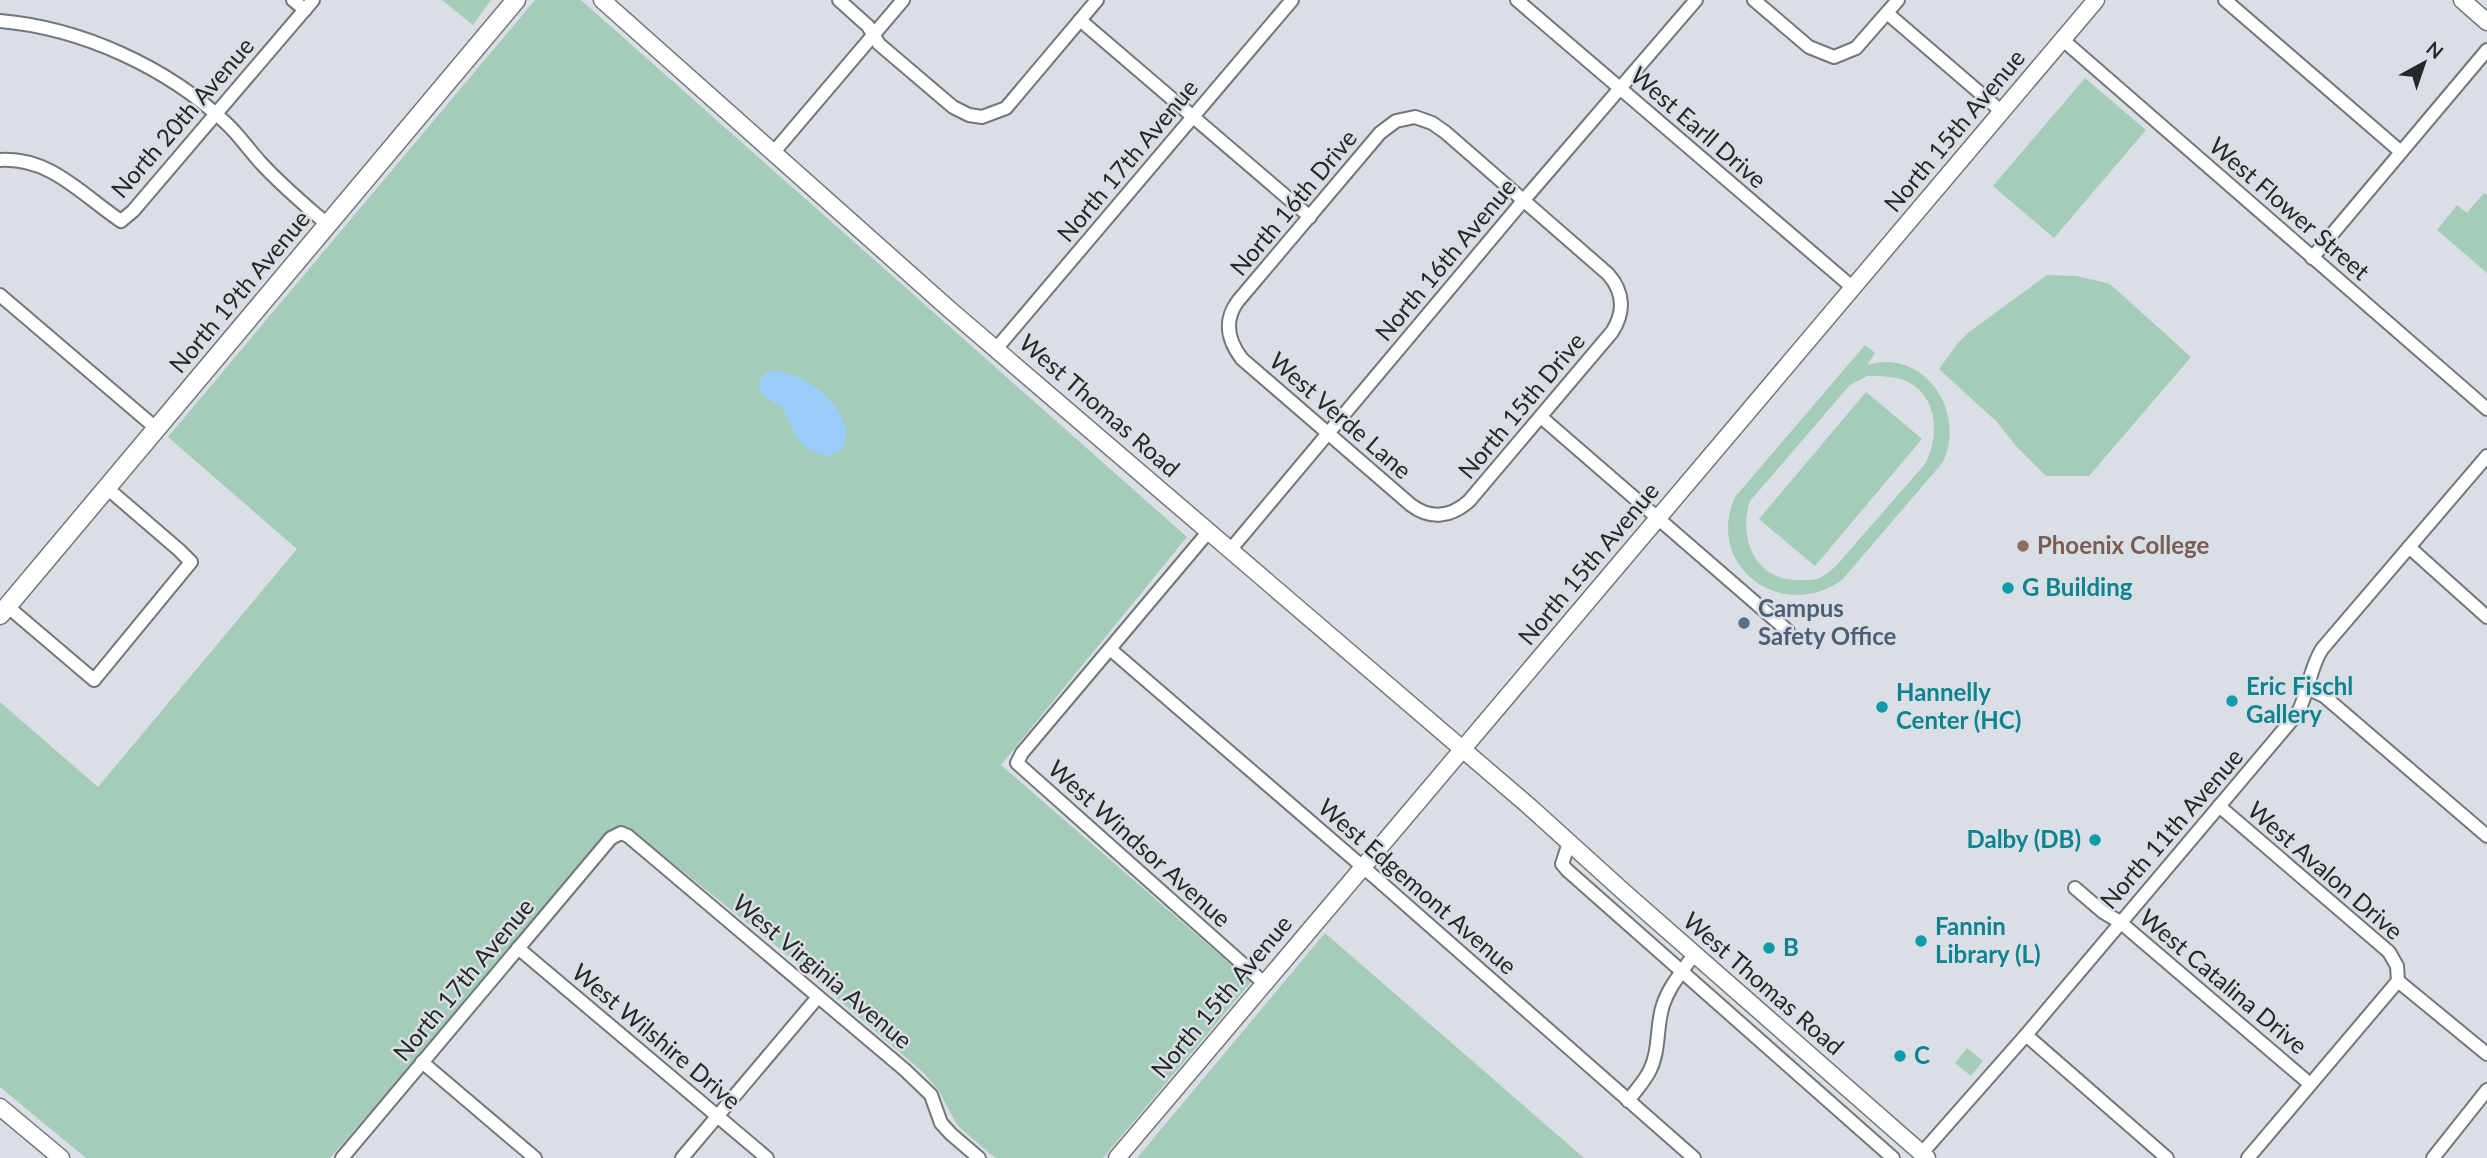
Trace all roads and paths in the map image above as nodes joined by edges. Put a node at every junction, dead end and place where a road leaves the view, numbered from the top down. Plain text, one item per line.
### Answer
1 (293, 0) edge
2 (516, 0) edge
3 (601, 0) edge
4 (839, 0) edge
5 (903, 0) edge
6 (1097, 0) edge
7 (1292, 0) edge
8 (1517, 0) edge
9 (1696, 0) edge
10 (1755, 0) edge
11 (1898, 0) edge
12 (2096, 0) edge
13 (2225, 0) edge
14 (2462, 0) edge
15 (309, 5) edge
16 (1887, 13) junction
17 (1080, 20) junction
18 (0, 21) edge
19 (2487, 22) edge
20 (873, 34) junction
21 (2063, 40) junction
22 (2487, 50) edge
23 (1619, 89) junction
24 (2001, 111) junction
25 (215, 114) junction
26 (1194, 116) junction
27 (2401, 152) junction
28 (773, 153) junction
29 (0, 160) edge
30 (1522, 201) junction
31 (1310, 217) junction
32 (328, 225) junction
33 (2312, 258) junction
34 (1852, 287) junction
35 (0, 296) edge
36 (1229, 336) joint
37 (996, 348) junction
38 (2487, 409) edge
39 (1541, 417) junction
40 (157, 429) junction
41 (1327, 432) junction
42 (2487, 456) edge
43 (107, 488) junction
44 (1435, 515) joint
45 (1657, 518) junction
46 (1209, 531) junction
47 (2409, 547) junction
48 (1231, 549) junction
49 (4, 610) edge
50 (2487, 617) edge
51 (1788, 631) dead end
52 (1111, 649) junction
53 (2307, 688) junction
54 (1463, 750) junction
55 (2219, 806) junction
56 (621, 833) joint
57 (2487, 836) edge
58 (1569, 843) junction
59 (1362, 866) junction
60 (2075, 888) dead end
61 (2120, 922) junction
62 (518, 948) junction
63 (1694, 954) junction
64 (1681, 971) junction
65 (2398, 981) junction
66 (1264, 983) junction
67 (818, 997) junction
68 (2026, 1035) junction
69 (2487, 1054) edge
70 (422, 1062) junction
71 (2310, 1084) junction
72 (2487, 1090) edge
73 (1628, 1101) junction
74 (0, 1107) edge
75 (717, 1116) junction
76 (1925, 1156) edge
77 (61, 1158) edge
78 (342, 1158) edge
79 (535, 1158) edge
80 (681, 1158) edge
81 (767, 1158) edge
82 (979, 1158) edge
83 (1117, 1158) edge
84 (1693, 1158) edge
85 (1893, 1158) edge
86 (2167, 1158) edge
87 (2248, 1158) edge
88 (2433, 1158) edge

1 - 15 street
2 - 32 main road, North 19th Avenue
3 - 28 main road, West Thomas Road
4 - 20 street
5 - 20 street
6 - 17 street
7 - 26 street, North 17th Avenue
8 - 23 street, West Earll Drive
9 - 23 street, North 16th Avenue
10 - 16 street
11 - 16 street
12 - 21 main road, North 15th Avenue
13 - 27 street
14 - 19 main road
15 - 25 street, North 20th Avenue
16 - 24 street
17 - 20 street
17 - 26 street
18 - 25 street
20 - 28 street
21 - 24 main road, North 15th Avenue
21 - 33 street, West Flower Street
22 - 27 street
23 - 30 street, North 16th Avenue
23 - 34 street, West Earll Drive
24 - 34 main road, North 15th Avenue
25 - 29 street, North 20th Avenue
25 - 32 street
26 - 31 street
26 - 37 street, North 17th Avenue
27 - 33 street
28 - 37 main road, West Thomas Road
30 - 31 street, North 16th Drive
30 - 39 street, North 15th Drive
30 - 41 street, North 16th Avenue
31 - 36 street, North 16th Drive
32 - 40 main road, North 19th Avenue
33 - 38 street, West Flower Street
34 - 45 main road, North 15th Avenue
35 - 40 street
36 - 41 street, West Verde Lane
37 - 46 main road, West Thomas Road
39 - 44 street, North 15th Drive
39 - 45 street
40 - 43 main road, North 19th Avenue
41 - 44 street, West Verde Lane
41 - 48 street, North 16th Avenue
42 - 47 street, North 11th Avenue
43 - 49 main road, North 19th Avenue
43 - 49 street
45 - 51 street
45 - 54 main road, North 15th Avenue
46 - 48 main road, West Thomas Road
46 - 52 street
47 - 50 street
47 - 53 street, North 11th Avenue
48 - 54 main road, West Thomas Road
52 - 59 street, West Edgemont Avenue
52 - 66 street, West Windsor Avenue
53 - 55 street, North 11th Avenue
53 - 57 street
54 - 58 main road, West Thomas Road
54 - 59 main road, North 15th Avenue
55 - 61 street, North 11th Avenue
55 - 65 street, West Avalon Drive
56 - 62 street, North 17th Avenue
56 - 67 street, West Virginia Avenue
58 - 63 main road, West Thomas Road
58 - 64 street, West Thomas Road
59 - 66 main road, North 15th Avenue
59 - 73 street, West Edgemont Avenue
60 - 61 street, West Catalina Drive
61 - 68 street, North 11th Avenue
61 - 71 street, West Catalina Drive
62 - 70 street, North 17th Avenue
62 - 75 street, West Wilshire Drive
63 - 64 street
63 - 76 main road, West Thomas Road
64 - 73 street
64 - 85 street, West Thomas Road
65 - 69 street, West Avalon Drive
65 - 71 street
66 - 83 main road, North 15th Avenue
67 - 75 street
67 - 82 street, West Virginia Avenue
68 - 76 street, North 11th Avenue
68 - 86 street
70 - 78 street, North 17th Avenue
70 - 79 street
71 - 87 street
72 - 88 street
73 - 84 street, West Edgemont Avenue
74 - 77 main road
75 - 80 street
75 - 81 street, West Wilshire Drive

